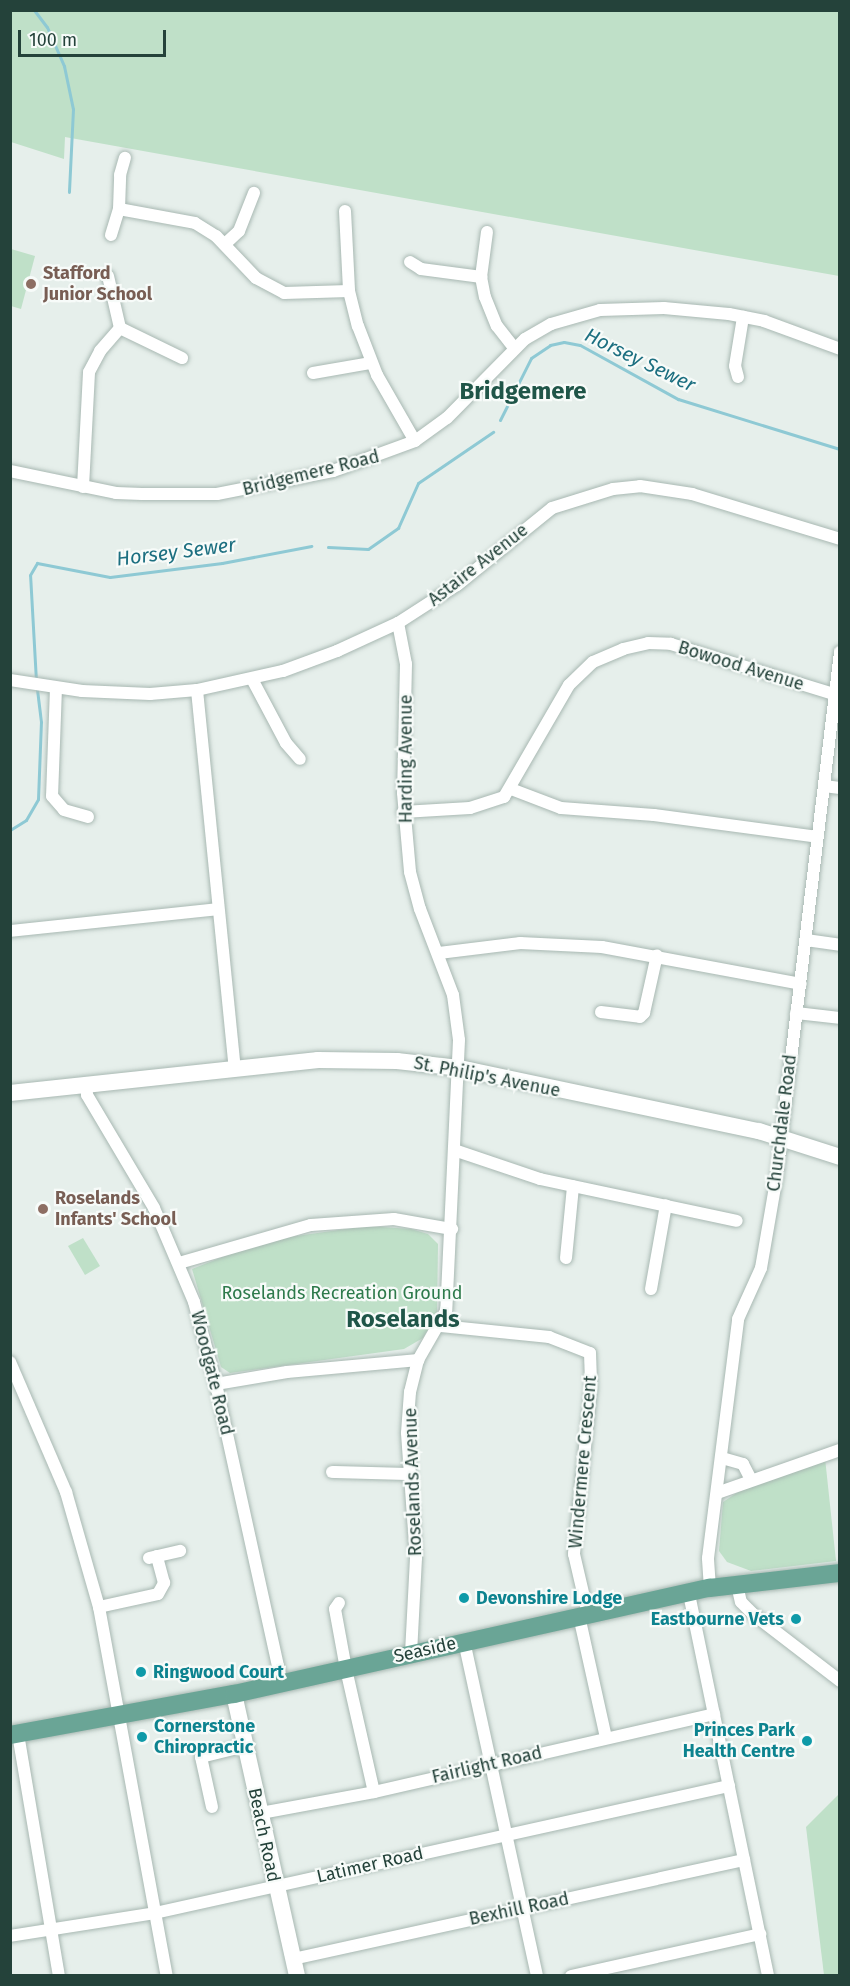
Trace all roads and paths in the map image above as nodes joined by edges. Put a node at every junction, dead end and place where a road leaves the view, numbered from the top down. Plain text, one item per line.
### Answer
1 (125, 158) dead end
2 (254, 193) dead end
3 (119, 209) junction
4 (345, 210) dead end
5 (487, 232) dead end
6 (111, 235) dead end
7 (225, 244) junction
8 (410, 262) dead end
9 (108, 276) dead end
10 (481, 277) junction
11 (349, 291) junction
12 (743, 317) junction
13 (120, 328) junction
14 (514, 348) junction
15 (840, 349) edge
16 (182, 358) dead end
17 (371, 363) junction
18 (313, 373) dead end
19 (738, 377) dead end
20 (415, 441) junction
21 (10, 471) edge
22 (83, 487) junction
23 (840, 539) edge
24 (398, 623) junction
25 (840, 652) edge
26 (252, 679) junction
27 (10, 680) edge
28 (52, 688) junction
29 (196, 690) junction
30 (836, 690) edge
31 (300, 759) dead end
32 (824, 786) junction
33 (840, 788) edge
34 (511, 789) junction
35 (403, 812) junction
36 (88, 817) dead end
37 (818, 837) junction
38 (218, 909) junction
39 (10, 931) edge
40 (806, 940) junction
41 (840, 945) edge
42 (439, 953) junction
43 (657, 955) junction
44 (801, 984) junction
45 (601, 1012) dead end
46 (796, 1013) junction
47 (840, 1018) edge
48 (459, 1068) junction
49 (235, 1070) junction
50 (86, 1085) junction
51 (10, 1093) edge
52 (782, 1137) junction
53 (457, 1151) junction
54 (840, 1157) edge
55 (573, 1186) junction
56 (666, 1205) junction
57 (738, 1221) dead end
58 (452, 1229) junction
59 (566, 1258) dead end
60 (179, 1263) junction
61 (651, 1289) dead end
62 (441, 1326) junction
63 (418, 1360) junction
64 (10, 1362) edge
65 (216, 1384) junction
66 (840, 1450) edge
67 (722, 1458) junction
68 (332, 1472) dead end
69 (410, 1474) junction
70 (751, 1480) junction
71 (717, 1493) junction
72 (180, 1551) dead end
73 (840, 1573) edge
74 (737, 1585) junction
75 (710, 1588) junction
76 (689, 1594) junction
77 (339, 1603) dead end
78 (99, 1607) junction
79 (583, 1615) junction
80 (464, 1641) junction
81 (411, 1653) junction
82 (346, 1669) junction
83 (840, 1681) edge
84 (282, 1683) junction
85 (234, 1694) junction
86 (714, 1714) junction
87 (116, 1718) junction
88 (14, 1734) edge
89 (606, 1737) junction
90 (245, 1746) junction
91 (490, 1764) junction
92 (729, 1786) junction
93 (374, 1792) junction
94 (212, 1807) dead end
95 (261, 1814) junction
96 (506, 1835) junction
97 (744, 1860) junction
98 (274, 1887) junction
99 (523, 1908) junction
100 (155, 1913) junction
101 (50, 1932) junction
102 (760, 1934) junction
103 (10, 1936) edge
104 (295, 1967) edge
105 (58, 1976) edge
106 (167, 1976) edge
107 (537, 1976) edge
108 (571, 1976) edge
109 (768, 1976) edge

1 - 3 street
2 - 7 street
3 - 6 street
3 - 7 street
4 - 11 street
5 - 10 street
7 - 11 street
8 - 10 street
9 - 13 street
10 - 14 street
11 - 17 street
12 - 14 street, Bridgemere Road
12 - 15 street, Bridgemere Road
12 - 19 street
13 - 16 street
13 - 22 street
14 - 20 street, Bridgemere Road
17 - 18 street
17 - 20 street
20 - 22 street, Bridgemere Road
21 - 22 street, Bridgemere Road
23 - 24 street, Astaire Avenue
24 - 26 street, Astaire Avenue
24 - 35 street, Harding Avenue
25 - 30 street, Churchdale Road
26 - 29 street, Astaire Avenue
26 - 31 street
27 - 28 street, Astaire Avenue
28 - 29 street, Astaire Avenue
28 - 36 street
29 - 38 street
30 - 32 street, Churchdale Road
30 - 34 street, Bowood Avenue
32 - 33 street
32 - 37 street, Churchdale Road
34 - 35 street, Bowood Avenue
34 - 37 street
35 - 42 street, Harding Avenue
37 - 40 street, Churchdale Road
38 - 39 street
38 - 49 street
40 - 41 street
40 - 44 street, Churchdale Road
42 - 43 street
42 - 48 street, Harding Avenue
43 - 44 street
43 - 45 street
44 - 46 street, Churchdale Road
46 - 47 street
46 - 52 street, Churchdale Road
48 - 49 street, St. Philip's Avenue
48 - 52 street, St. Philip's Avenue
48 - 53 street, Roselands Avenue
49 - 50 street, St. Philip's Avenue
50 - 51 street, St. Philip's Avenue
50 - 60 street, Woodgate Road
52 - 54 street, St. Philip's Avenue
52 - 67 street, Churchdale Road
53 - 55 street
53 - 58 street, Roselands Avenue
55 - 56 street
55 - 59 street
56 - 57 street
56 - 61 street
58 - 60 street
58 - 62 street, Roselands Avenue
60 - 65 street, Woodgate Road
62 - 63 street, Roselands Avenue
62 - 79 street, Windermere Crescent
63 - 65 street
63 - 69 street, Roselands Avenue
64 - 78 street
65 - 84 street, Woodgate Road
66 - 70 street
67 - 70 street
67 - 71 street, Churchdale Road
68 - 69 street
69 - 81 street, Roselands Avenue
70 - 71 street
71 - 75 street, Churchdale Road
72 - 78 street
73 - 74 main road, Seaside
74 - 75 main road, Seaside
74 - 83 street
75 - 76 main road, Seaside
76 - 79 main road, Seaside
76 - 86 street
77 - 82 street
78 - 87 street
79 - 80 main road, Seaside
79 - 89 street
80 - 81 main road, Seaside
80 - 91 street
81 - 82 main road, Seaside
82 - 84 main road, Seaside
82 - 93 street
84 - 85 main road, Seaside
85 - 87 main road, Seaside
85 - 90 street, Beach Road
86 - 89 street, Fairlight Road
86 - 92 street
87 - 88 main road, Seaside
87 - 100 street
88 - 101 street
89 - 91 street, Fairlight Road
90 - 94 street
90 - 95 street, Beach Road
91 - 93 street, Fairlight Road
91 - 96 street
92 - 96 street, Latimer Road
92 - 97 street
93 - 95 street, Fairlight Road
95 - 98 street, Beach Road
96 - 98 street, Latimer Road
96 - 99 street
97 - 99 street, Bexhill Road
97 - 102 street
98 - 100 street, Latimer Road
98 - 104 street, Beach Road
99 - 104 street, Bexhill Road
99 - 107 street
100 - 101 street, Latimer Road
100 - 106 street
101 - 103 street, Latimer Road
101 - 105 street
102 - 108 street
102 - 109 street

